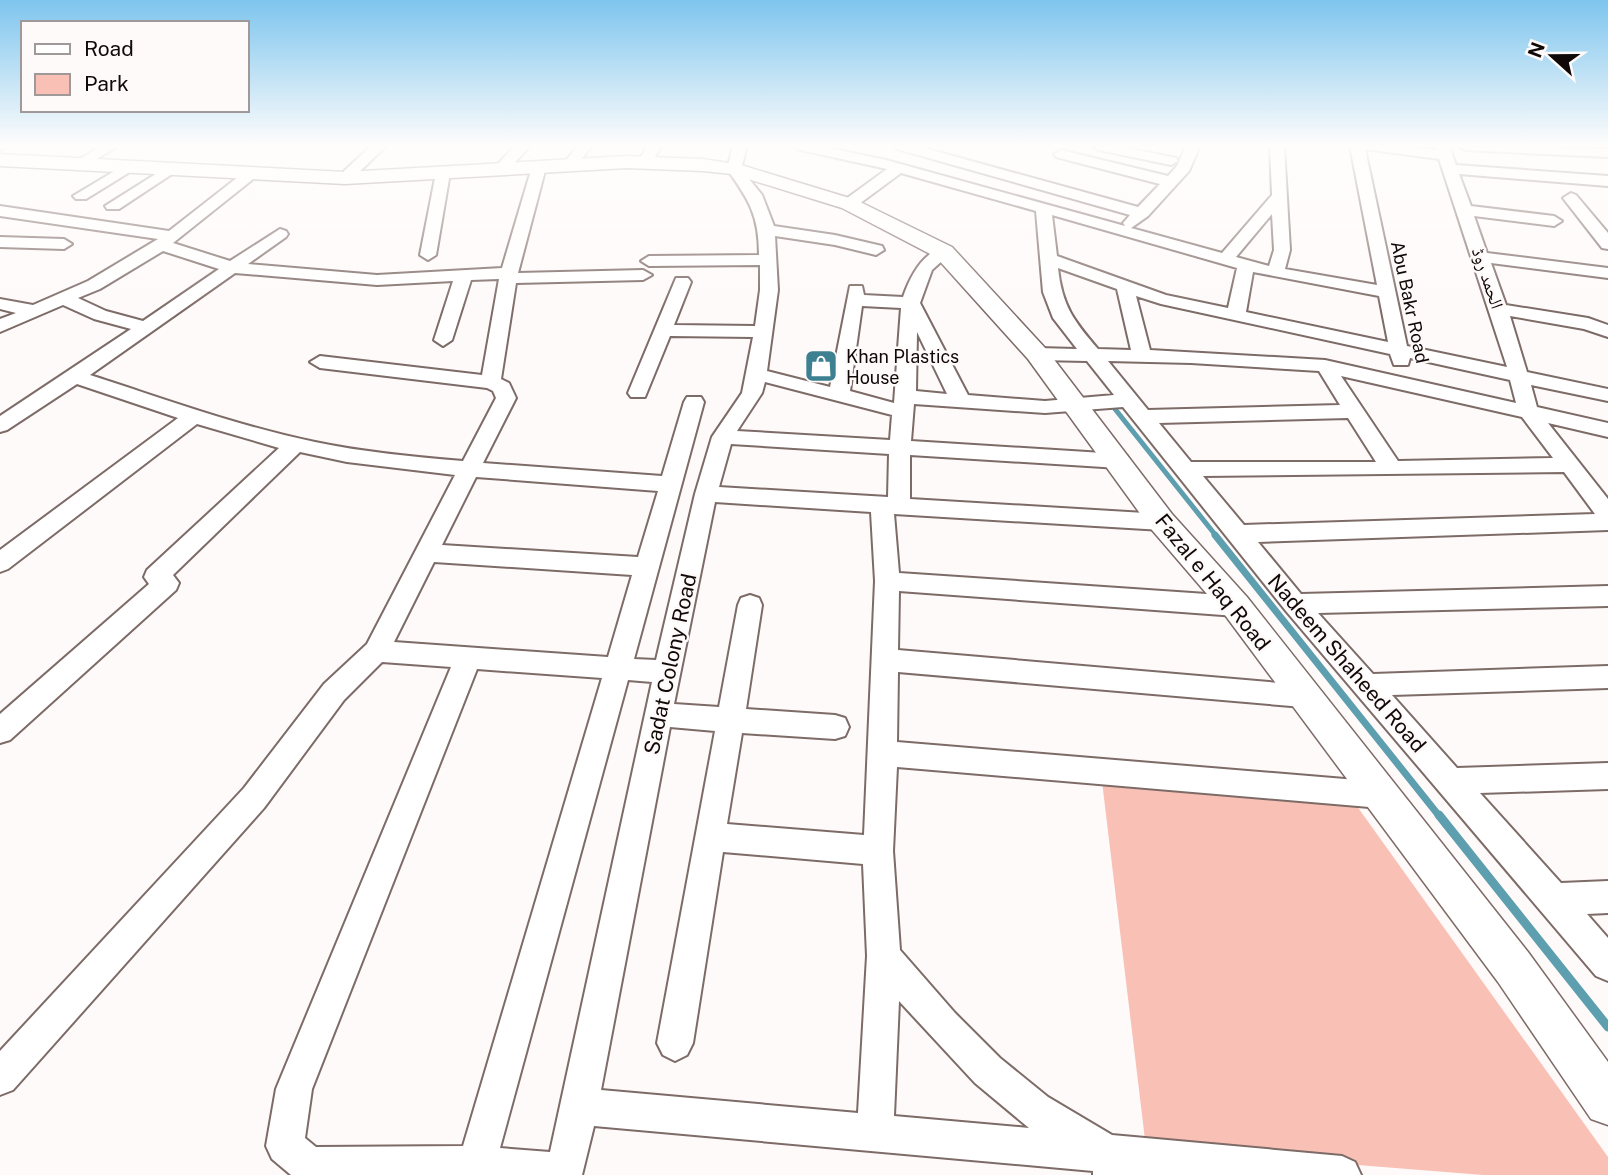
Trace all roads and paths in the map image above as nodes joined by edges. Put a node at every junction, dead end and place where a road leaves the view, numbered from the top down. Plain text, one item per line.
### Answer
1 (121, 201) edge
2 (217, 201) edge
3 (438, 201) edge
4 (530, 201) edge
5 (756, 201) edge
6 (841, 201) edge
7 (853, 201) edge
8 (1023, 201) edge
9 (1101, 201) edge
10 (1153, 201) edge
11 (1275, 201) edge
12 (1280, 201) edge
13 (1368, 201) edge
14 (1461, 201) edge
15 (1573, 201) edge
16 (849, 204) junction
17 (113, 206) dead end
18 (1042, 206) junction
19 (0, 211) edge
20 (1465, 211) junction
21 (1142, 212) junction
22 (1554, 221) dead end
23 (767, 230) junction
24 (1124, 231) junction
25 (280, 234) dead end
26 (167, 241) junction
27 (0, 242) edge
28 (64, 244) dead end
29 (1608, 244) edge
30 (876, 250) dead end
31 (944, 252) junction
32 (428, 256) dead end
33 (1481, 257) junction
34 (768, 260) junction
35 (1049, 260) junction
36 (1226, 260) junction
37 (1246, 265) junction
38 (234, 268) junction
39 (1275, 273) junction
40 (1608, 274) edge
41 (464, 275) junction
42 (509, 275) junction
43 (682, 282) dead end
44 (1125, 286) junction
45 (1385, 292) junction
46 (63, 298) junction
47 (911, 303) junction
48 (0, 304) edge
49 (1499, 309) junction
50 (36, 311) junction
51 (1236, 314) junction
52 (0, 326) edge
53 (147, 328) junction
54 (663, 330) junction
55 (1608, 331) edge
56 (762, 332) junction
57 (443, 340) dead end
58 (1398, 348) junction
59 (1037, 355) junction
60 (1142, 355) junction
61 (1094, 356) junction
62 (320, 362) dead end
63 (1325, 366) junction
64 (757, 374) junction
65 (1519, 375) junction
66 (75, 377) junction
67 (491, 382) junction
68 (1407, 385) junction
69 (638, 393) dead end
70 (839, 395) junction
71 (1608, 395) edge
72 (960, 399) junction
73 (694, 402) dead end
74 (904, 404) junction
75 (1074, 406) junction
76 (1138, 409) junction
77 (1353, 411) junction
78 (1528, 411) junction
79 (195, 415) junction
80 (0, 425) edge
81 (1608, 430) edge
82 (722, 437) junction
83 (296, 443) junction
84 (898, 448) junction
85 (1119, 461) junction
86 (1570, 465) junction
87 (470, 468) junction
88 (1186, 469) junction
89 (1392, 469) junction
90 (670, 484) junction
91 (706, 494) junction
92 (890, 505) junction
93 (1608, 515) edge
94 (1162, 522) junction
95 (1608, 522) edge
96 (1238, 534) junction
97 (426, 553) junction
98 (0, 563) edge
99 (647, 567) junction
100 (887, 581) junction
101 (1608, 596) edge
102 (1295, 604) junction
103 (750, 605) dead end
104 (1236, 606) junction
105 (376, 651) junction
106 (468, 658) junction
107 (884, 660) junction
108 (618, 669) junction
109 (667, 672) junction
110 (1608, 677) edge
111 (1366, 685) junction
112 (1303, 696) junction
113 (660, 715) junction
114 (731, 720) junction
115 (835, 727) dead end
116 (0, 731) edge
117 (883, 753) junction
118 (1608, 776) edge
119 (1449, 780) junction
120 (1381, 795) junction
121 (710, 837) junction
122 (878, 851) junction
123 (1608, 897) edge
124 (1554, 899) junction
125 (884, 957) junction
126 (1608, 964) edge
127 (675, 1043) dead end
128 (0, 1077) edge
129 (1608, 1102) edge
130 (580, 1106) junction
131 (875, 1133) junction
132 (476, 1165) junction
133 (1111, 1165) edge
134 (564, 1173) edge
135 (1342, 1175) edge

1 - 17 street
2 - 26 street
3 - 32 street
4 - 42 street
5 - 23 street, Sadat Colony Road
6 - 16 main road, Fazal e Haq Road
7 - 16 street
8 - 18 street
9 - 21 street
10 - 21 street
11 - 36 street
12 - 39 street
13 - 45 street, Abu Bakr Road
14 - 20 street, الحمد روڈ
15 - 29 street
16 - 31 main road, Fazal e Haq Road
18 - 24 street
18 - 35 street, Nadeem Shaheed Road
19 - 26 street
20 - 22 street
20 - 33 street, الحمد روڈ
21 - 24 street
23 - 30 street
23 - 34 street, Sadat Colony Road
24 - 36 street
25 - 38 street
26 - 38 street
26 - 46 street
27 - 28 street
31 - 47 street
31 - 59 main road, Fazal e Haq Road
33 - 40 street
33 - 49 street, الحمد روڈ
34 - 42 street
34 - 56 street, Sadat Colony Road
35 - 44 street
35 - 61 street, Nadeem Shaheed Road
36 - 37 street
37 - 39 street
37 - 51 street
38 - 41 street
38 - 53 street
39 - 45 street
41 - 42 street
41 - 57 street
42 - 67 street
43 - 54 street
44 - 51 street
44 - 60 street
45 - 58 street, Abu Bakr Road
46 - 50 street
46 - 53 street
47 - 70 street
47 - 72 street
47 - 74 street
48 - 50 street
49 - 55 street
49 - 65 street, الحمد روڈ
50 - 52 street
51 - 58 street
53 - 66 street
54 - 56 street
54 - 69 street
56 - 64 street, Sadat Colony Road
58 - 65 street
58 - 68 street, Abu Bakr Road
59 - 61 street
59 - 75 main road, Fazal e Haq Road
60 - 61 street
60 - 63 street
61 - 76 street, Nadeem Shaheed Road
62 - 67 street
63 - 68 street
63 - 77 street
64 - 70 street
64 - 82 street, Sadat Colony Road
65 - 71 street
65 - 78 street, الحمد روڈ
66 - 79 street
66 - 80 street
67 - 87 street
68 - 78 street
70 - 74 street
72 - 74 street
72 - 75 street
73 - 90 street
74 - 84 street
75 - 76 street
75 - 85 main road, Fazal e Haq Road
76 - 77 street
76 - 88 street, Nadeem Shaheed Road
77 - 89 street
78 - 81 street
78 - 86 street
79 - 83 street
79 - 98 street
82 - 84 street
82 - 91 street, Sadat Colony Road
83 - 87 street
83 - 116 street
84 - 85 street
84 - 92 street
85 - 94 main road, Fazal e Haq Road
86 - 89 street
86 - 93 street
87 - 90 street
87 - 97 street
88 - 89 street
88 - 96 street, Nadeem Shaheed Road
90 - 99 street
91 - 92 street
91 - 109 street, Sadat Colony Road
92 - 94 street
92 - 100 street
94 - 104 main road, Fazal e Haq Road
95 - 96 street
96 - 102 street, Nadeem Shaheed Road
97 - 99 street
97 - 105 street
99 - 108 street
100 - 104 street
100 - 107 street
101 - 102 street
102 - 111 street, Nadeem Shaheed Road
103 - 114 street
104 - 112 main road, Fazal e Haq Road
105 - 106 street
105 - 128 street
106 - 108 street
106 - 132 street
107 - 112 street
107 - 117 street
108 - 109 street
108 - 132 street
109 - 113 street, Sadat Colony Road
110 - 111 street
111 - 119 street, Nadeem Shaheed Road
112 - 120 main road, Fazal e Haq Road
113 - 114 street
113 - 130 street, Sadat Colony Road
114 - 115 street
114 - 121 street
117 - 120 street
117 - 122 street
118 - 119 street
119 - 124 street, Nadeem Shaheed Road
120 - 129 main road, Fazal e Haq Road
121 - 122 street
121 - 127 street
122 - 125 street
123 - 124 street
124 - 126 street, Nadeem Shaheed Road
125 - 131 street
125 - 133 street
130 - 131 street
130 - 134 street, Sadat Colony Road
131 - 133 street
132 - 134 street
133 - 135 street

